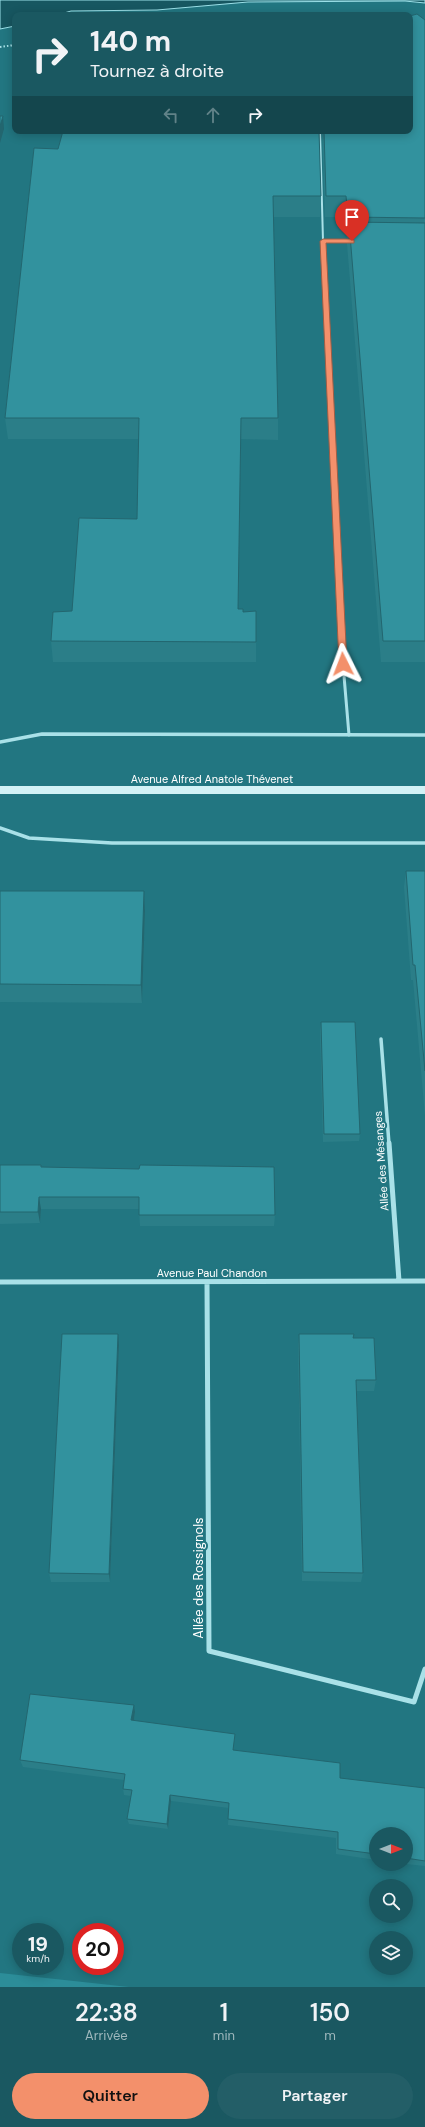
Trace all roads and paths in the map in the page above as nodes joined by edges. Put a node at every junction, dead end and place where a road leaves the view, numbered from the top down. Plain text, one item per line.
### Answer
1 (12, 45) edge
2 (0, 47) edge
3 (320, 134) edge
4 (323, 241) junction
5 (354, 241) edge
6 (349, 735) junction
7 (425, 736) edge
8 (0, 742) edge
9 (0, 790) edge
10 (425, 790) edge
11 (0, 828) edge
12 (425, 843) edge
13 (380, 1039) dead end
14 (399, 1281) junction
15 (425, 1281) edge
16 (0, 1282) edge
17 (207, 1282) junction
18 (425, 1669) edge

1 - 2 path
3 - 4 lane
4 - 5 lane
4 - 6 lane
6 - 7 street
6 - 8 street
9 - 10 main road, Avenue Alfred Anatole Thévenet
11 - 12 street
13 - 14 street, Allée des Mésanges
14 - 15 street, Avenue Paul Chandon
14 - 17 street, Avenue Paul Chandon
16 - 17 street, Avenue Paul Chandon
17 - 18 street, Allée des Rossignols

